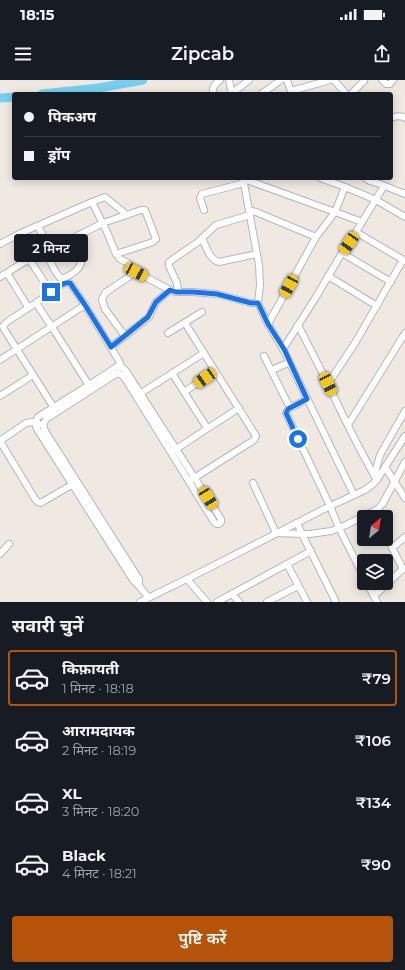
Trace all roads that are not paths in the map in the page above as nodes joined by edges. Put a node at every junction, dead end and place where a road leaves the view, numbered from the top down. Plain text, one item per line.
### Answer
1 (220, 80) edge
2 (229, 80) edge
3 (249, 80) edge
4 (281, 80) edge
5 (287, 80) edge
6 (330, 80) edge
7 (334, 80) edge
8 (382, 80) edge
9 (393, 80) edge
10 (364, 81) dead end
11 (272, 86) junction
12 (213, 92) edge
13 (232, 92) edge
14 (234, 92) edge
15 (264, 92) edge
16 (274, 92) edge
17 (291, 92) edge
18 (294, 92) edge
19 (344, 92) edge
20 (353, 92) edge
21 (393, 117) edge
22 (405, 118) edge
23 (244, 180) edge
24 (326, 180) edge
25 (368, 180) edge
26 (384, 186) junction
27 (345, 187) junction
28 (405, 194) edge
29 (376, 200) junction
30 (92, 202) junction
31 (204, 210) dead end
32 (335, 212) junction
33 (250, 213) junction
34 (127, 215) junction
35 (405, 217) edge
36 (362, 222) junction
37 (103, 223) junction
38 (38, 226) junction
39 (356, 232) junction
40 (316, 237) junction
41 (202, 238) junction
42 (0, 244) edge
43 (42, 251) dead end
44 (342, 253) junction
45 (116, 254) junction
46 (257, 254) junction
47 (29, 259) junction
48 (404, 261) edge
49 (136, 272) junction
50 (7, 273) junction
51 (328, 276) junction
52 (0, 277) edge
53 (391, 282) junction
54 (170, 290) junction
55 (51, 292) junction
56 (178, 292) junction
57 (36, 303) junction
58 (258, 303) junction
59 (85, 305) junction
60 (377, 306) junction
61 (28, 307) junction
62 (202, 312) dead end
63 (185, 323) junction
64 (268, 324) junction
65 (298, 325) junction
66 (52, 327) junction
67 (168, 333) dead end
68 (405, 333) edge
69 (125, 336) junction
70 (111, 347) junction
71 (17, 348) junction
72 (284, 349) junction
73 (204, 353) junction
74 (264, 356) dead end
75 (0, 360) edge
76 (290, 362) junction
77 (120, 366) junction
78 (272, 370) junction
79 (215, 371) junction
80 (118, 373) junction
81 (172, 373) junction
82 (33, 374) junction
83 (328, 384) junction
84 (90, 388) junction
85 (184, 392) junction
86 (138, 395) junction
87 (0, 396) edge
88 (307, 399) junction
89 (239, 408) junction
90 (290, 408) junction
91 (55, 410) junction
92 (405, 411) edge
93 (35, 423) junction
94 (44, 425) junction
95 (348, 425) junction
96 (207, 428) junction
97 (405, 436) edge
98 (0, 441) edge
99 (403, 443) edge
100 (173, 451) junction
101 (405, 462) edge
102 (385, 467) junction
103 (192, 480) junction
104 (377, 480) junction
105 (394, 481) junction
106 (75, 483) junction
107 (253, 483) dead end
108 (354, 495) junction
109 (405, 498) edge
110 (330, 506) junction
111 (377, 510) edge
112 (357, 521) edge
113 (297, 523) junction
114 (339, 528) junction
115 (276, 533) junction
116 (302, 534) junction
117 (405, 536) edge
118 (9, 544) dead end
119 (392, 548) joint
120 (311, 552) junction
121 (0, 554) edge
122 (357, 563) edge
123 (287, 564) junction
124 (404, 569) edge
125 (187, 579) junction
126 (298, 586) junction
127 (370, 590) edge
128 (232, 594) junction
129 (148, 597) junction
130 (375, 599) edge
131 (140, 602) edge
132 (207, 602) edge
133 (217, 602) edge
134 (238, 602) edge
135 (267, 602) edge
136 (307, 602) edge
137 (336, 602) edge

1 - 12 street
2 - 13 street
3 - 14 street
4 - 11 street
5 - 17 street
6 - 18 street
7 - 19 street
8 - 9 street
10 - 20 street
11 - 15 street
11 - 16 street
21 - 22 street
23 - 31 street
23 - 32 street
23 - 33 street
24 - 27 street
25 - 26 street
26 - 28 street
26 - 29 street
27 - 29 street
27 - 32 street
29 - 35 street
29 - 36 street
30 - 34 street
30 - 37 street
30 - 38 street
32 - 36 street
32 - 40 street
33 - 40 street
33 - 41 street
33 - 46 street
34 - 37 street
34 - 45 street
36 - 39 street
37 - 38 street
37 - 45 street
38 - 42 street
39 - 44 street
39 - 48 street
40 - 64 street
41 - 46 street
41 - 56 street
43 - 47 street
44 - 51 street
44 - 53 street
45 - 49 street
46 - 58 street
47 - 50 street
47 - 55 street
48 - 53 street
49 - 54 street
49 - 69 street
50 - 52 street
50 - 61 street
51 - 60 street
51 - 65 street
53 - 60 street
54 - 56 street
54 - 69 street
55 - 57 street
55 - 59 street
56 - 58 street
57 - 61 street
57 - 66 street
58 - 64 street
59 - 66 street
59 - 70 street
60 - 83 street
61 - 71 street
62 - 63 street
63 - 67 street
63 - 73 street
64 - 72 street
65 - 72 street
65 - 83 street
66 - 71 street
66 - 84 street
68 - 95 street
69 - 70 street
70 - 77 street
71 - 75 street
71 - 82 street
72 - 76 street
73 - 79 street
73 - 81 street
74 - 78 street
76 - 78 street
76 - 88 street
77 - 80 street
77 - 84 street
77 - 86 street
78 - 90 street
79 - 85 street
79 - 89 street
80 - 84 street
80 - 86 street
81 - 85 street
81 - 86 street
82 - 87 street
82 - 91 street
83 - 95 street
84 - 91 street
85 - 96 street
86 - 100 street
88 - 90 street
88 - 108 street
89 - 96 street
89 - 103 street
90 - 110 street
91 - 93 street
91 - 94 street
92 - 104 street
93 - 94 street
93 - 98 street
93 - 106 street
94 - 106 street
95 - 104 street
96 - 100 street
97 - 99 street
98 - 106 street
99 - 102 street
100 - 103 street
101 - 105 street
102 - 104 street
102 - 105 street
103 - 103 street
104 - 108 street
105 - 109 street
105 - 111 street
106 - 129 street
107 - 115 street
108 - 110 street
110 - 113 street
110 - 114 street
112 - 114 street
113 - 115 street
113 - 116 street
114 - 116 street
114 - 122 street
115 - 116 street
115 - 125 street
116 - 120 street
117 - 119 street
118 - 121 street
119 - 124 street
120 - 123 street
120 - 137 street
123 - 126 street
123 - 128 street
124 - 130 street
125 - 129 street
125 - 132 street
126 - 135 street
126 - 136 street
127 - 130 street
128 - 133 street
128 - 134 street
129 - 131 street

